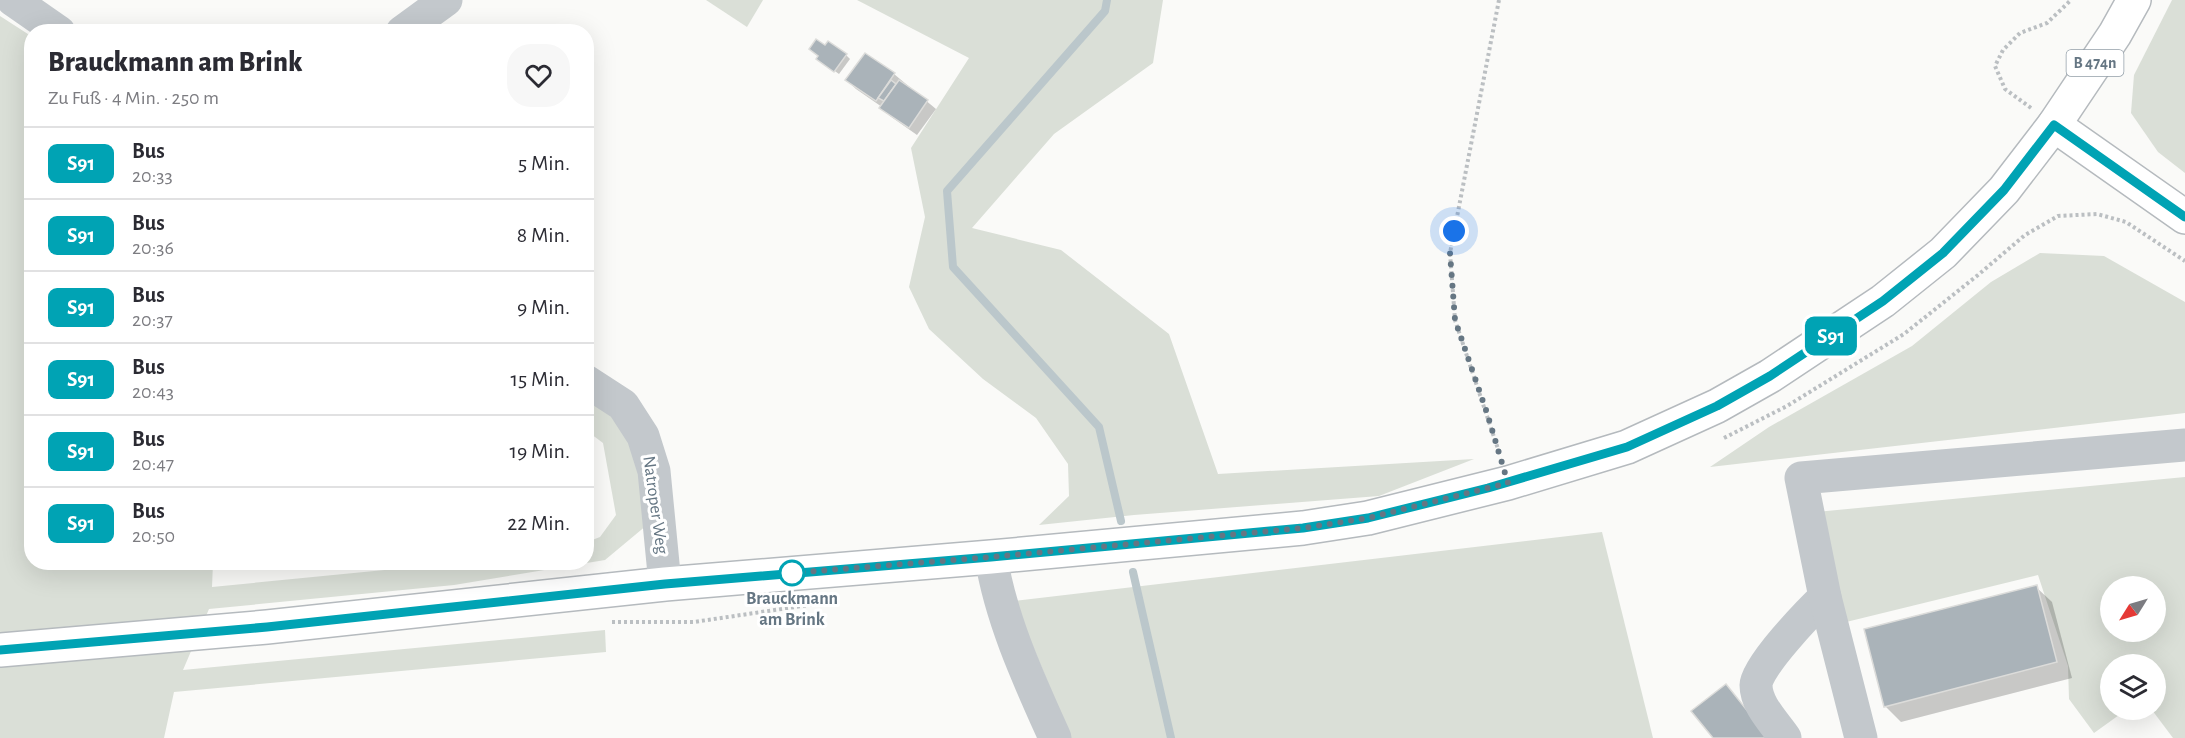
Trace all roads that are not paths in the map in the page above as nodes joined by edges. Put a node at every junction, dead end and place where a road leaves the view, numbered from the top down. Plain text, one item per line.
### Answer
1 (13, 0) edge
2 (446, 0) edge
3 (2134, 0) edge
4 (48, 24) edge
5 (413, 24) edge
6 (2054, 125) junction
7 (2185, 217) edge
8 (594, 386) edge
9 (2185, 445) edge
10 (991, 557) junction
11 (665, 584) junction
12 (1825, 597) junction
13 (0, 650) edge
14 (1055, 738) edge
15 (1785, 738) edge
16 (1861, 738) edge

1 - 4 street
2 - 5 street
3 - 6 main road, B 474n
6 - 7 main road
6 - 10 main road
8 - 11 street, Natroper Weg
9 - 12 street
10 - 11 main road
10 - 14 street
11 - 13 main road
12 - 15 street
12 - 16 street

